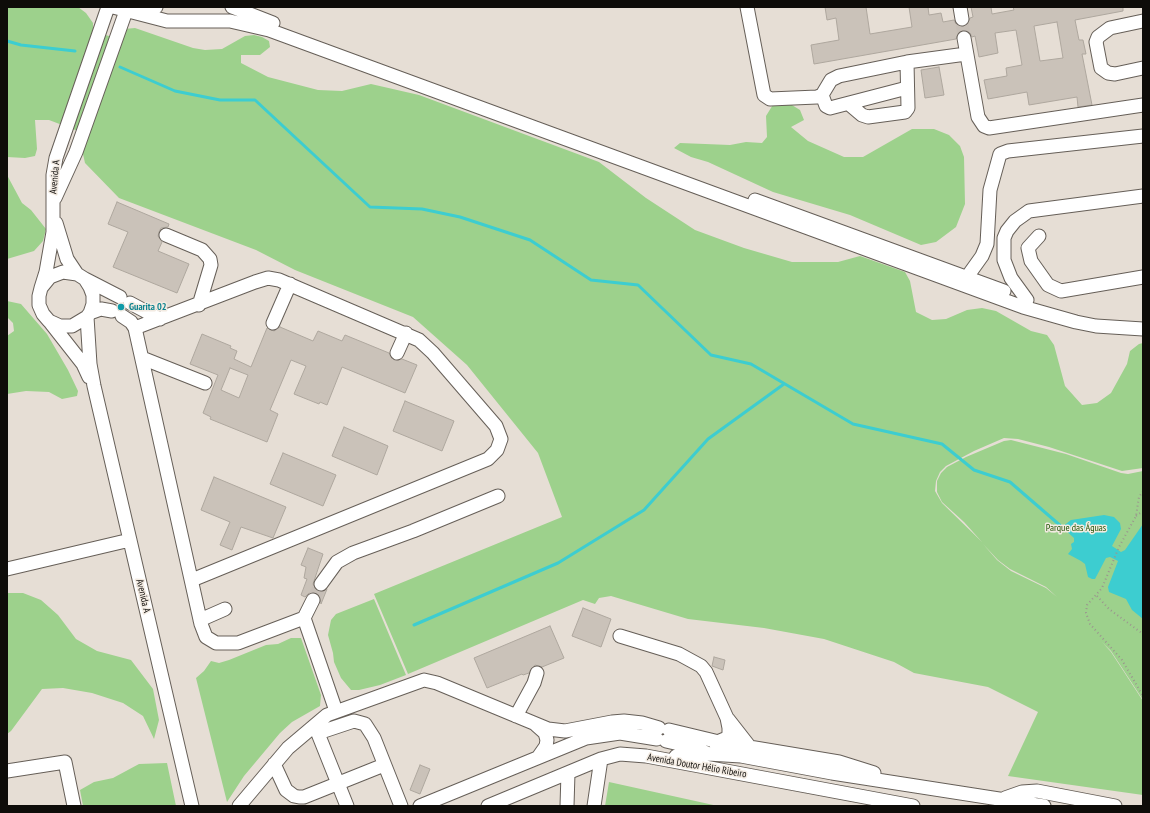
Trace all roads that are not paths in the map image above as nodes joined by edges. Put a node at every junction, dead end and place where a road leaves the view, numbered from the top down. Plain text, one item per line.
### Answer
1 (108, 7) edge
2 (113, 7) edge
3 (232, 7) edge
4 (747, 7) edge
5 (128, 12) junction
6 (153, 12) edge
7 (1143, 21) edge
8 (118, 36) junction
9 (964, 38) tunnel mouth
10 (966, 54) junction
11 (907, 62) junction
12 (1143, 68) edge
13 (908, 88) junction
14 (822, 95) junction
15 (849, 104) junction
16 (1143, 105) edge
17 (1143, 136) edge
18 (1143, 196) edge
19 (53, 202) junction
20 (166, 235) dead end
21 (1039, 236) dead end
22 (1143, 276) edge
23 (81, 277) junction
24 (966, 282) junction
25 (290, 284) junction
26 (41, 288) junction
27 (1027, 300) junction
28 (199, 305) junction
29 (88, 315) junction
30 (160, 319) junction
31 (49, 320) junction
32 (1143, 321) edge
33 (273, 323) dead end
34 (135, 328) junction
35 (1143, 329) edge
36 (406, 333) junction
37 (397, 353) dead end
38 (142, 358) junction
39 (205, 383) dead end
40 (94, 386) junction
41 (498, 496) dead end
42 (130, 540) junction
43 (7, 569) edge
44 (192, 580) junction
45 (321, 584) tunnel mouth
46 (313, 600) tunnel mouth
47 (226, 609) dead end
48 (304, 618) junction
49 (200, 620) junction
50 (620, 636) dead end
51 (537, 673) dead end
52 (336, 711) junction
53 (522, 718) junction
54 (727, 718) junction
55 (316, 729) junction
56 (663, 735) junction
57 (719, 742) junction
58 (705, 752) junction
59 (754, 752) junction
60 (539, 756) junction
61 (646, 756) junction
62 (602, 759) junction
63 (274, 764) junction
64 (384, 765) junction
65 (725, 770) junction
66 (7, 771) edge
67 (568, 773) junction
68 (747, 774) junction
69 (338, 783) junction
70 (1005, 799) junction
71 (519, 800) edge
72 (74, 806) edge
73 (192, 806) edge
74 (239, 806) edge
75 (347, 806) edge
76 (401, 806) edge
77 (420, 806) edge
78 (488, 806) edge
79 (567, 806) edge
80 (594, 806) edge
81 (913, 806) edge
82 (1044, 806) edge
83 (1115, 806) edge

1 - 19 street, Avenida A
2 - 5 street
3 - 24 street
4 - 14 street
5 - 6 street
5 - 8 street, Avenida A
6 - 8 street
6 - 24 street
7 - 12 street
8 - 19 street, Avenida A
9 - 10 street
10 - 11 street
10 - 16 street
11 - 13 street
11 - 14 street
13 - 15 street
13 - 15 street
14 - 15 street
17 - 24 street
18 - 27 street
19 - 23 street
19 - 26 street
20 - 28 street
21 - 22 street
23 - 26 street
23 - 29 street
23 - 30 street
24 - 27 street
24 - 35 street
25 - 28 street
25 - 33 street
25 - 36 street
26 - 31 street
27 - 32 street
28 - 30 street
29 - 31 street
29 - 34 street
29 - 40 street
30 - 34 street
31 - 40 street
34 - 38 street
36 - 37 street
36 - 44 street
38 - 39 street
38 - 44 street
40 - 42 street, Avenida A
41 - 45 street
42 - 43 street
42 - 73 street, Avenida A
44 - 49 street
46 - 48 street
47 - 49 street
48 - 49 street
48 - 52 street
50 - 54 street
51 - 53 street
52 - 53 street
52 - 55 street
53 - 56 street
53 - 60 street
54 - 57 street
54 - 59 street
55 - 63 street
55 - 64 street
55 - 69 street
56 - 57 street
56 - 58 street
56 - 60 street
57 - 58 street
57 - 59 street
58 - 59 street
58 - 61 street
58 - 65 street
59 - 68 street
59 - 70 street, Avenida Doutor Hélio Ribeiro
60 - 77 street
61 - 62 street, Avenida Doutor Hélio Ribeiro
61 - 65 street, Avenida Doutor Hélio Ribeiro
62 - 67 street, Avenida Doutor Hélio Ribeiro
62 - 80 street
63 - 69 street
63 - 74 street
64 - 69 street
64 - 76 street
65 - 68 street, Avenida Doutor Hélio Ribeiro
66 - 72 street
67 - 71 street, Avenida Doutor Hélio Ribeiro
67 - 79 street
68 - 81 street, Avenida Doutor Hélio Ribeiro
69 - 75 street
70 - 82 street, Avenida Doutor Hélio Ribeiro
70 - 83 street
71 - 78 street, Avenida Doutor Hélio Ribeiro

